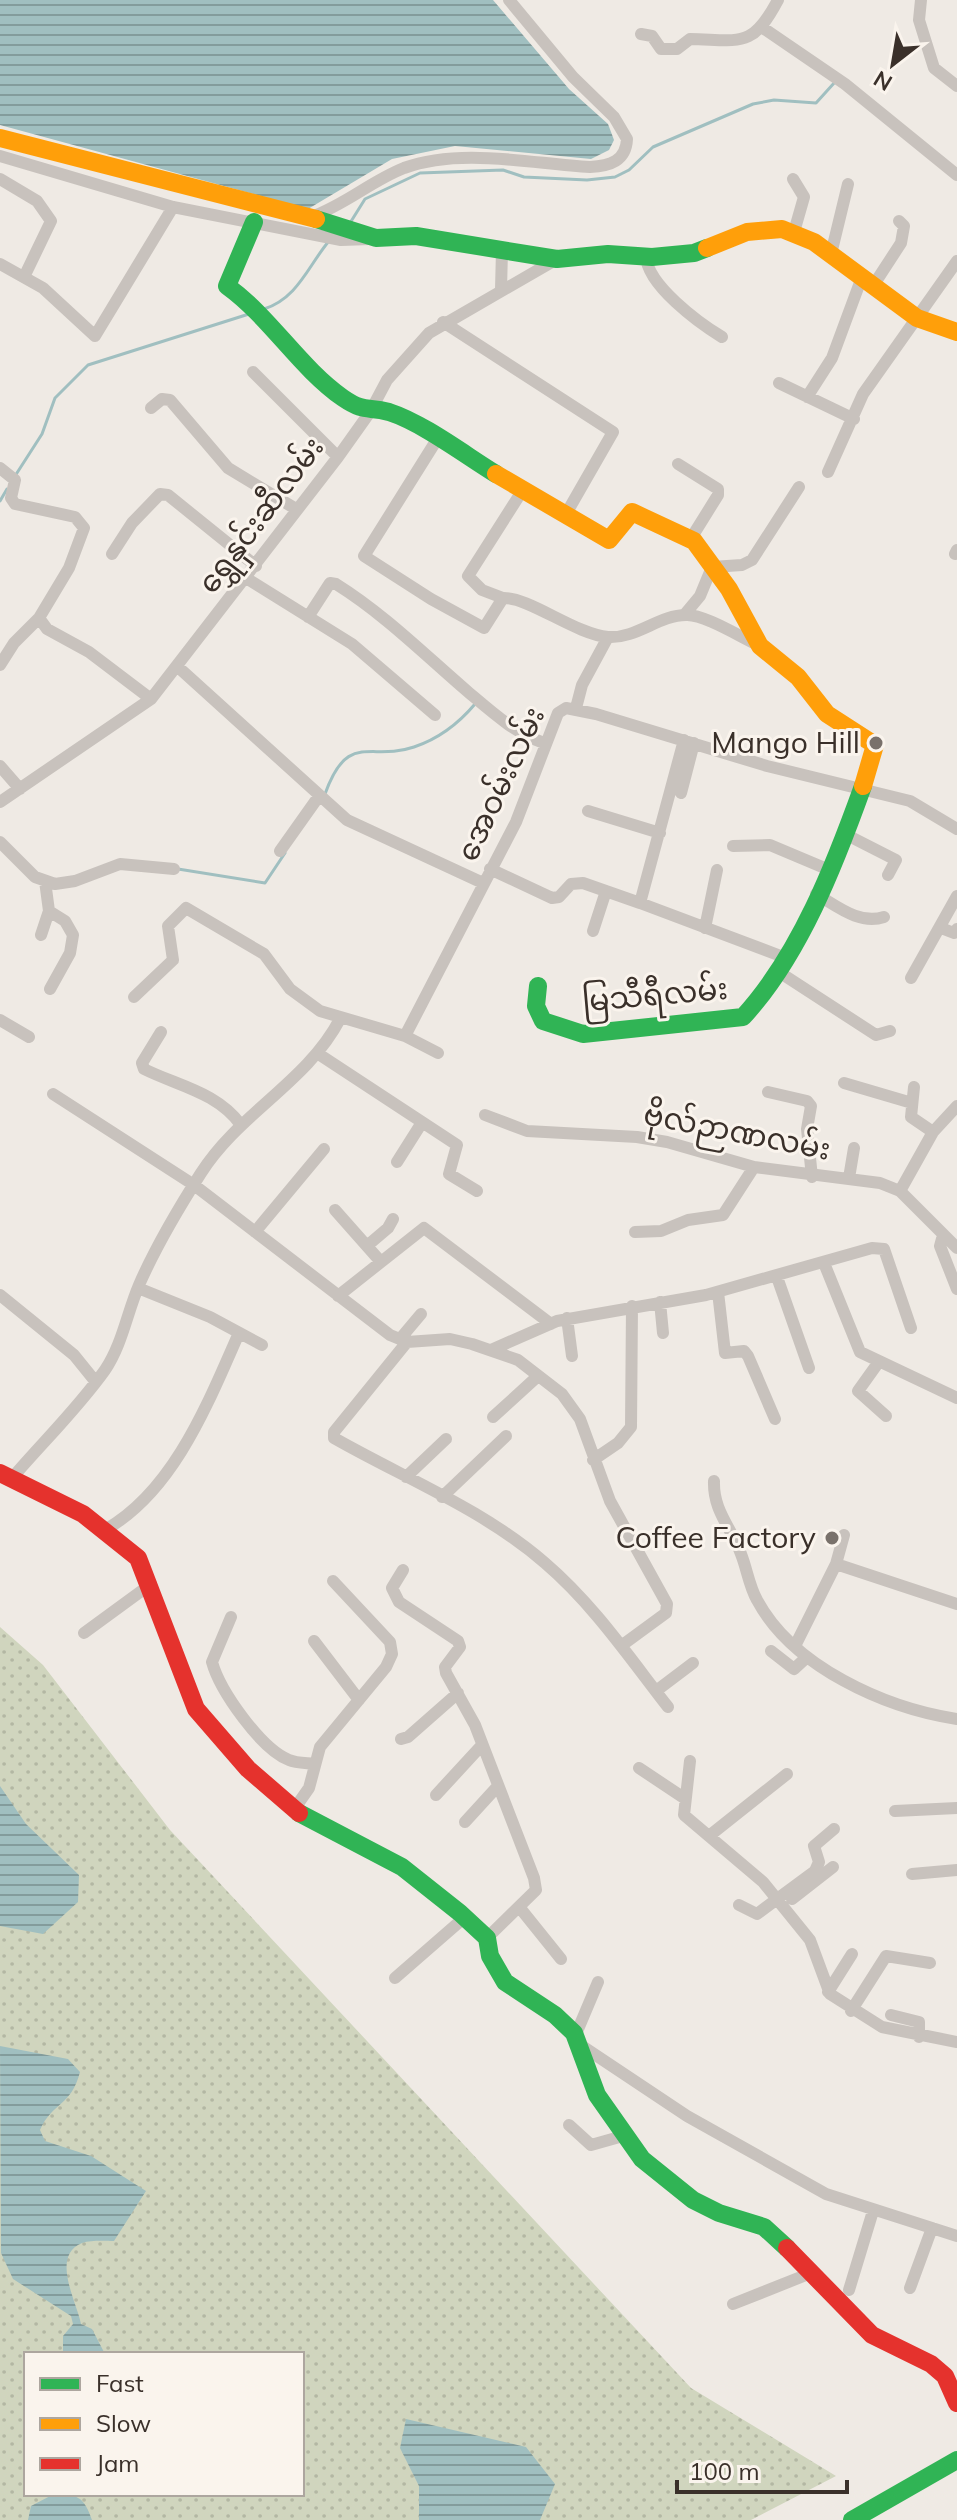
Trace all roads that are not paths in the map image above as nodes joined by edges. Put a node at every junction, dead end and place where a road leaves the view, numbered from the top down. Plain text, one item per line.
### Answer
1 (509, 0) edge
2 (778, 0) edge
3 (921, 0) edge
4 (763, 28) junction
5 (641, 34) dead end
6 (957, 86) edge
7 (0, 138) edge
8 (0, 156) edge
9 (957, 175) edge
10 (0, 179) edge
11 (793, 179) dead end
12 (848, 184) dead end
13 (173, 207) junction
14 (311, 217) junction
15 (899, 221) dead end
16 (254, 222) junction
17 (336, 232) junction
18 (794, 232) junction
19 (502, 250) junction
20 (831, 254) junction
21 (646, 256) junction
22 (557, 259) junction
23 (957, 261) edge
24 (0, 264) edge
25 (25, 275) junction
26 (868, 282) junction
27 (501, 290) junction
28 (917, 318) junction
29 (443, 322) junction
30 (957, 332) edge
31 (722, 337) dead end
32 (253, 372) dead end
33 (779, 383) dead end
34 (807, 397) junction
35 (151, 408) dead end
36 (370, 412) junction
37 (854, 419) junction
38 (436, 441) junction
39 (338, 457) junction
40 (678, 464) dead end
41 (828, 472) dead end
42 (9, 474) edge
43 (799, 487) dead end
44 (524, 488) junction
45 (296, 509) junction
46 (566, 514) junction
47 (690, 540) junction
48 (112, 554) dead end
49 (256, 566) junction
50 (712, 567) junction
51 (246, 578) junction
52 (503, 598) junction
53 (685, 614) junction
54 (308, 617) junction
55 (39, 618) junction
56 (608, 637) junction
57 (760, 646) junction
58 (0, 665) edge
59 (178, 667) junction
60 (151, 699) junction
61 (576, 708) junction
62 (435, 715) dead end
63 (689, 742) junction
64 (544, 743) junction
65 (0, 766) edge
66 (20, 789) junction
67 (862, 789) junction
68 (681, 793) dead end
69 (323, 799) junction
70 (0, 802) edge
71 (588, 811) dead end
72 (957, 829) edge
73 (660, 833) junction
74 (843, 833) junction
75 (0, 842) edge
76 (733, 846) dead end
77 (280, 851) dead end
78 (174, 869) dead end
79 (490, 869) junction
80 (827, 869) junction
81 (717, 870) dead end
82 (888, 875) dead end
83 (45, 881) junction
84 (483, 883) junction
85 (606, 891) junction
86 (816, 894) junction
87 (957, 896) edge
88 (640, 903) junction
89 (49, 911) junction
90 (884, 917) dead end
91 (705, 928) junction
92 (941, 928) junction
93 (957, 929) edge
94 (593, 931) dead end
95 (41, 935) dead end
96 (783, 965) junction
97 (911, 978) dead end
98 (538, 986) dead end
99 (50, 989) dead end
100 (134, 997) dead end
101 (340, 1019) junction
102 (0, 1020) edge
103 (890, 1031) dead end
104 (161, 1032) dead end
105 (405, 1036) junction
106 (29, 1037) dead end
107 (317, 1053) junction
108 (438, 1053) dead end
109 (844, 1083) dead end
110 (914, 1087) dead end
111 (768, 1092) dead end
112 (53, 1094) dead end
113 (912, 1103) junction
114 (957, 1106) edge
115 (485, 1115) dead end
116 (421, 1124) junction
117 (241, 1125) junction
118 (933, 1132) junction
119 (854, 1148) dead end
120 (324, 1149) dead end
121 (397, 1162) dead end
122 (754, 1167) junction
123 (812, 1177) junction
124 (849, 1178) junction
125 (194, 1185) junction
126 (477, 1191) dead end
127 (900, 1191) junction
128 (335, 1210) dead end
129 (393, 1219) dead end
130 (255, 1232) junction
131 (635, 1232) dead end
132 (943, 1235) junction
133 (368, 1245) junction
134 (957, 1248) edge
135 (381, 1262) junction
136 (824, 1263) junction
137 (777, 1277) junction
138 (138, 1288) junction
139 (957, 1289) edge
140 (718, 1292) junction
141 (0, 1295) edge
142 (338, 1296) junction
143 (660, 1302) junction
144 (632, 1306) junction
145 (421, 1314) dead end
146 (567, 1318) junction
147 (551, 1324) junction
148 (911, 1328) dead end
149 (239, 1333) junction
150 (663, 1333) dead end
151 (404, 1341) junction
152 (262, 1345) dead end
153 (491, 1350) junction
154 (572, 1356) dead end
155 (878, 1363) junction
156 (809, 1368) dead end
157 (538, 1376) junction
158 (95, 1381) junction
159 (956, 1394) edge
160 (886, 1416) dead end
161 (493, 1417) dead end
162 (775, 1419) dead end
163 (506, 1436) dead end
164 (446, 1439) dead end
165 (593, 1460) junction
166 (7, 1475) edge
167 (406, 1477) junction
168 (714, 1481) dead end
169 (442, 1497) junction
170 (105, 1530) junction
171 (844, 1535) dead end
172 (836, 1564) junction
173 (403, 1570) dead end
174 (333, 1581) dead end
175 (151, 1584) junction
176 (957, 1604) edge
177 (231, 1617) dead end
178 (84, 1633) dead end
179 (314, 1641) dead end
180 (621, 1646) junction
181 (795, 1646) junction
182 (771, 1651) dead end
183 (807, 1657) junction
184 (693, 1663) dead end
185 (656, 1691) junction
186 (458, 1693) junction
187 (359, 1700) junction
188 (668, 1707) dead end
189 (957, 1719) edge
190 (401, 1739) dead end
191 (482, 1745) junction
192 (690, 1761) dead end
193 (314, 1764) junction
194 (639, 1768) dead end
195 (787, 1774) dead end
196 (497, 1787) junction
197 (436, 1795) dead end
198 (684, 1798) junction
199 (295, 1808) junction
200 (957, 1808) edge
201 (895, 1811) dead end
202 (465, 1822) dead end
203 (834, 1829) dead end
204 (709, 1836) junction
205 (833, 1867) dead end
206 (957, 1870) edge
207 (912, 1874) dead end
208 (780, 1903) junction
209 (739, 1905) dead end
210 (520, 1908) junction
211 (465, 1917) junction
212 (487, 1938) junction
213 (852, 1954) dead end
214 (561, 1959) dead end
215 (930, 1963) dead end
216 (395, 1978) dead end
217 (598, 1982) dead end
218 (828, 1992) junction
219 (851, 2011) junction
220 (891, 2015) dead end
221 (919, 2037) junction
222 (577, 2039) junction
223 (957, 2042) edge
224 (569, 2125) dead end
225 (623, 2136) junction
226 (873, 2211) junction
227 (932, 2228) junction
228 (957, 2236) edge
229 (811, 2273) junction
230 (910, 2288) dead end
231 (849, 2290) dead end
232 (733, 2304) dead end
233 (957, 2403) edge
234 (957, 2460) edge
235 (852, 2520) edge

1 - 14 street
2 - 4 street
3 - 6 street
4 - 5 street
4 - 9 street
7 - 14 main road
8 - 13 street
10 - 25 street
11 - 18 street
12 - 20 street
13 - 16 street
13 - 25 street
14 - 17 main road
15 - 26 street
16 - 17 street
16 - 36 main road
17 - 19 main road
18 - 20 main road
18 - 21 main road
19 - 22 main road
19 - 27 street
20 - 26 main road
21 - 22 main road
21 - 31 street
22 - 27 street, ရွှေနှင်းဆီလမ်း
23 - 28 street
24 - 25 street
26 - 28 main road
26 - 34 street
27 - 29 street, ရွှေနှင်းဆီလမ်း
28 - 30 main road
28 - 37 street
29 - 36 street, ရွှေနှင်းဆီလမ်း
29 - 46 street
32 - 39 street
33 - 34 street
34 - 37 street
35 - 45 street
36 - 38 main road
36 - 39 street, ရွှေနှင်းဆီလမ်း
37 - 41 street
38 - 44 main road
38 - 52 street
39 - 45 street, ရွှေနှင်းဆီလမ်း
40 - 47 street
42 - 55 street
43 - 50 street
44 - 46 main road
44 - 52 street
45 - 49 street, ရွှေနှင်းဆီလမ်း
46 - 47 main road
47 - 50 main road
48 - 49 street
49 - 51 street, ရွှေနှင်းဆီလမ်း
50 - 53 street
50 - 57 main road
51 - 54 street
51 - 59 street, ရွှေနှင်းဆီလမ်း
52 - 56 street
53 - 56 street
53 - 57 street
54 - 62 street
54 - 64 street
55 - 58 street
55 - 60 street
56 - 61 street
57 - 67 main road, မြသီရီလမ်း
59 - 60 street, ရွှေနှင်းဆီလမ်း
59 - 69 street
60 - 66 street, ရွှေနှင်းဆီလမ်း
61 - 63 street, အေဝမ်းလမ်း
61 - 64 street, အေဝမ်းလမ်း
63 - 67 street, အေဝမ်းလမ်း
63 - 68 street
63 - 73 street
64 - 79 street, အေဝမ်းလမ်း
65 - 66 street
66 - 70 street, ရွှေနှင်းဆီလမ်း
67 - 72 street, အေဝမ်းလမ်း
67 - 74 main road, မြသီရီလမ်း
69 - 77 street
69 - 84 street
71 - 73 street
73 - 88 street
74 - 80 main road, မြသီရီလမ်း
74 - 82 street
75 - 83 street
76 - 80 street
78 - 83 street
79 - 84 street, အေဝမ်းလမ်း
79 - 85 street
80 - 86 main road, မြသီရီလမ်း
81 - 91 street
83 - 89 street
84 - 105 street, အေဝမ်းလမ်း
85 - 88 street
85 - 94 street
86 - 90 street
86 - 96 main road, မြသီရီလမ်း
87 - 92 street
88 - 91 street
89 - 95 street
89 - 99 street
91 - 96 street
92 - 93 street
92 - 97 street
96 - 98 main road, မြသီရီလမ်း
96 - 103 street
100 - 101 street
101 - 105 street
101 - 107 street
102 - 106 street
104 - 117 street
105 - 108 street
107 - 116 street
107 - 117 street
109 - 113 street
110 - 113 street
111 - 123 street
112 - 125 street
113 - 118 street
114 - 118 street
115 - 122 street, ဗိုလ်ဉာဏလမ်း
116 - 121 street
116 - 126 street
117 - 125 street
118 - 127 street
119 - 124 street
120 - 130 street
122 - 123 street, ဗိုလ်ဉာဏလမ်း
122 - 131 street
123 - 124 street, ဗိုလ်ဉာဏလမ်း
124 - 127 street, ဗိုလ်ဉာဏလမ်း
125 - 130 street
125 - 138 street
127 - 132 street, ဗိုလ်ဉာဏလမ်း
128 - 133 street
129 - 133 street
130 - 142 street
132 - 134 street, ဗိုလ်ဉာဏလမ်း
132 - 139 street
133 - 135 street
135 - 142 street
135 - 147 street
136 - 137 street
136 - 148 street
136 - 155 street
137 - 140 street
137 - 156 street
138 - 149 street
138 - 158 street
140 - 143 street
140 - 162 street
141 - 158 street
142 - 151 street
143 - 144 street
143 - 150 street
144 - 146 street
144 - 165 street
145 - 151 street
146 - 147 street
146 - 154 street
147 - 153 street
149 - 152 street
149 - 170 street
151 - 153 street
151 - 167 street
153 - 157 street
155 - 159 street
155 - 160 street
157 - 161 street
157 - 165 street
158 - 166 street
163 - 169 street
164 - 167 street
165 - 180 street
166 - 170 main road
167 - 169 street
168 - 181 street
169 - 180 street
170 - 175 main road
171 - 172 street
172 - 176 street
172 - 181 street
173 - 186 street
174 - 187 street
175 - 178 street
175 - 199 main road
177 - 193 street
179 - 187 street
180 - 185 street
181 - 183 street
182 - 183 street
183 - 189 street
184 - 185 street
185 - 188 street
186 - 190 street
186 - 191 street
187 - 193 street
191 - 196 street
191 - 197 street
192 - 198 street
193 - 199 street
194 - 198 street
195 - 204 street
196 - 202 street
196 - 210 street
198 - 204 street
199 - 211 main road
200 - 201 street
203 - 208 street
204 - 208 street
205 - 208 street
206 - 207 street
208 - 209 street
208 - 218 street
210 - 212 street
210 - 214 street
211 - 212 main road
211 - 216 street
212 - 222 main road
213 - 218 street
215 - 219 street
217 - 222 street
218 - 219 street
219 - 221 street
220 - 221 street
221 - 223 street
222 - 225 main road
222 - 226 street
224 - 225 street
225 - 229 main road
226 - 227 street
226 - 231 street
227 - 228 street
227 - 230 street
229 - 232 street
229 - 233 main road
234 - 235 main road

